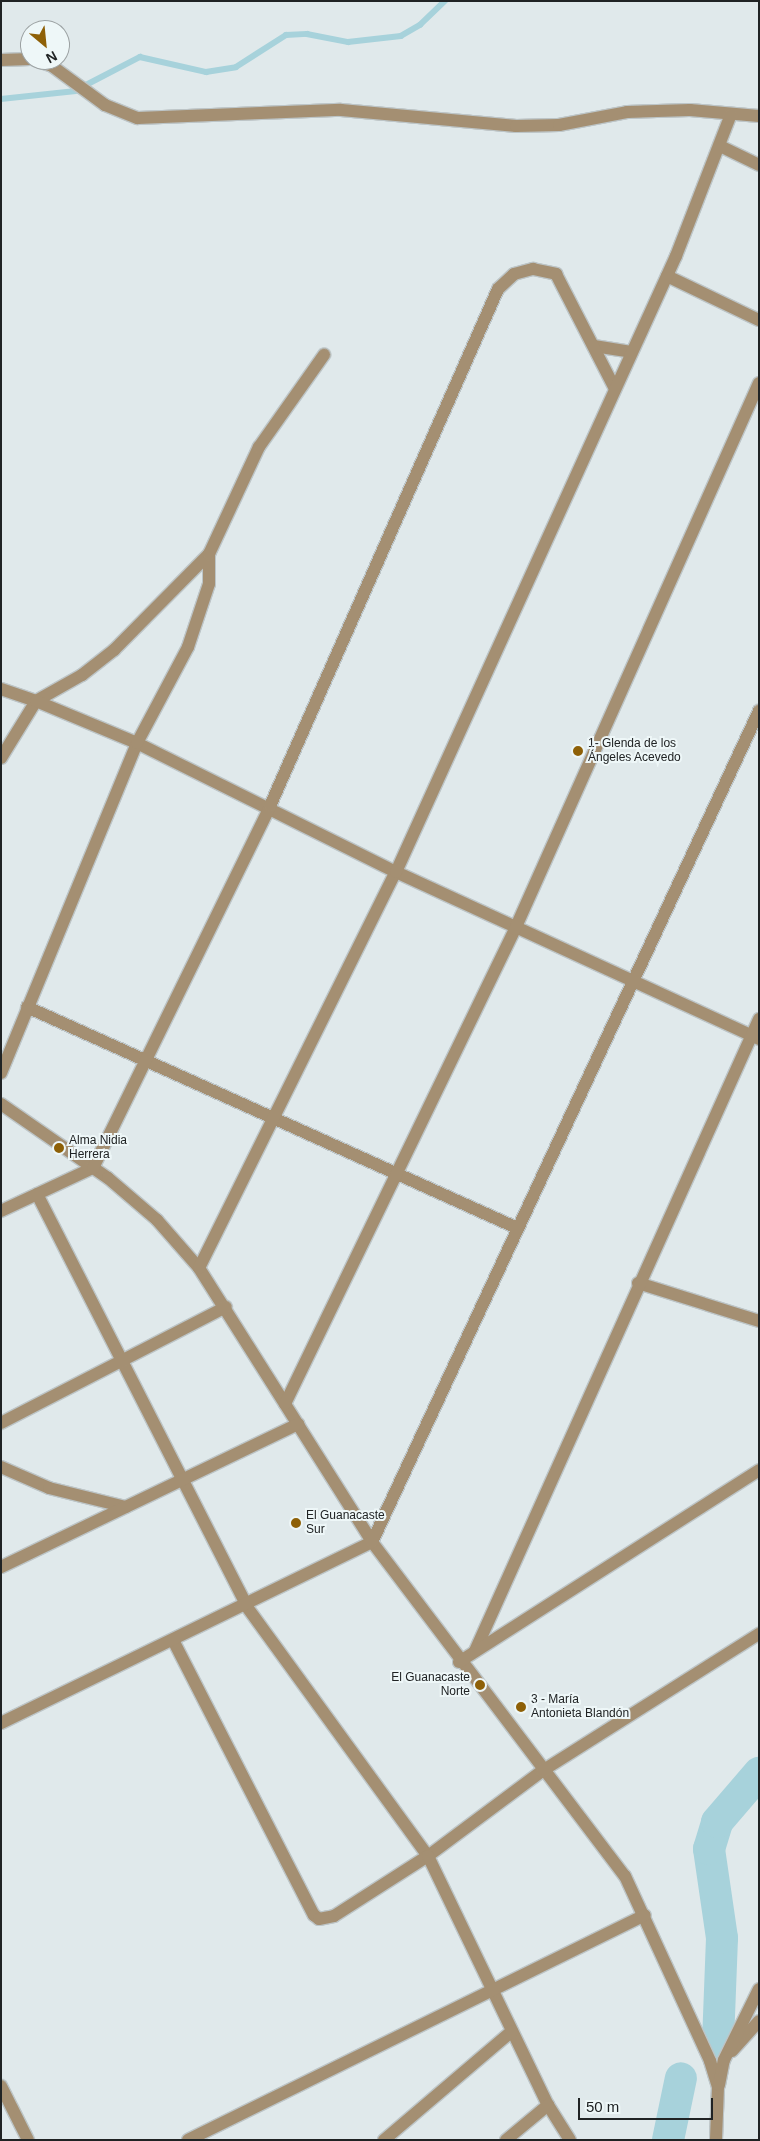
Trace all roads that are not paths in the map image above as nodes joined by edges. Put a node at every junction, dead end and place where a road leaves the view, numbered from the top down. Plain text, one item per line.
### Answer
1 (20, 59) edge
2 (1, 60) edge
3 (57, 70) edge
4 (732, 114) junction
5 (759, 116) edge
6 (720, 146) junction
7 (759, 165) edge
8 (667, 276) junction
9 (759, 320) edge
10 (594, 346) junction
11 (630, 352) junction
12 (324, 354) dead end
13 (759, 383) edge
14 (614, 387) junction
15 (209, 554) junction
16 (1, 689) edge
17 (36, 702) junction
18 (759, 711) edge
19 (137, 743) junction
20 (1, 758) edge
21 (270, 806) junction
22 (396, 872) junction
23 (515, 928) junction
24 (635, 982) junction
25 (27, 1007) junction
26 (759, 1019) edge
27 (755, 1037) edge
28 (148, 1058) junction
29 (1, 1073) edge
30 (1, 1104) edge
31 (272, 1114) junction
32 (93, 1168) junction
33 (395, 1176) junction
34 (37, 1194) junction
35 (1, 1211) edge
36 (515, 1227) junction
37 (199, 1268) junction
38 (638, 1283) junction
39 (226, 1307) junction
40 (759, 1321) edge
41 (118, 1361) junction
42 (285, 1404) junction
43 (1, 1423) edge
44 (298, 1424) junction
45 (1, 1468) edge
46 (759, 1470) edge
47 (183, 1482) junction
48 (126, 1507) junction
49 (372, 1542) junction
50 (1, 1567) edge
51 (247, 1607) junction
52 (759, 1634) edge
53 (174, 1642) junction
54 (475, 1651) junction
55 (459, 1662) junction
56 (1, 1723) edge
57 (542, 1771) junction
58 (428, 1856) junction
59 (645, 1915) junction
60 (759, 1989) edge
61 (492, 1991) junction
62 (759, 2021) edge
63 (512, 2031) junction
64 (724, 2060) junction
65 (1, 2086) edge
66 (718, 2087) junction
67 (548, 2105) junction
68 (28, 2140) edge
69 (188, 2140) edge
70 (384, 2140) edge
71 (506, 2140) edge
72 (570, 2140) edge
73 (716, 2140) edge

1 - 2 street
3 - 4 street
4 - 5 street
4 - 6 street
6 - 7 street
6 - 8 street
8 - 9 street
8 - 11 street
10 - 11 street
10 - 14 street
10 - 21 street
11 - 14 street
12 - 15 street
13 - 23 street
14 - 22 street
15 - 17 street
15 - 19 street
16 - 17 street
17 - 19 street
17 - 20 street
18 - 24 street
19 - 21 street
19 - 25 street
21 - 22 street
21 - 28 street
22 - 23 street
22 - 31 street
23 - 24 street
23 - 33 street
24 - 27 street
24 - 36 street
25 - 28 street
25 - 29 street
26 - 27 street
27 - 38 street
28 - 31 street
28 - 32 street
30 - 32 street
31 - 33 street
31 - 37 street
32 - 34 street
32 - 37 street
33 - 36 street
33 - 42 street
34 - 35 street
34 - 41 street
36 - 49 street
37 - 39 street
38 - 40 street
38 - 54 street
39 - 41 street
39 - 42 street
41 - 43 street
41 - 47 street
42 - 44 street
44 - 47 street
44 - 49 street
45 - 48 street
46 - 54 street
47 - 48 street
47 - 51 street
48 - 50 street
49 - 51 street
49 - 55 street
51 - 53 street
51 - 58 street
52 - 57 street
53 - 56 street
53 - 58 street
54 - 55 street
55 - 57 street
57 - 58 street
57 - 59 street
58 - 61 street
59 - 61 street
59 - 66 street
60 - 64 street
61 - 63 street
61 - 69 street
62 - 64 street
63 - 67 street
63 - 70 street
64 - 66 street
65 - 68 street
66 - 73 street
67 - 71 street
67 - 72 street

